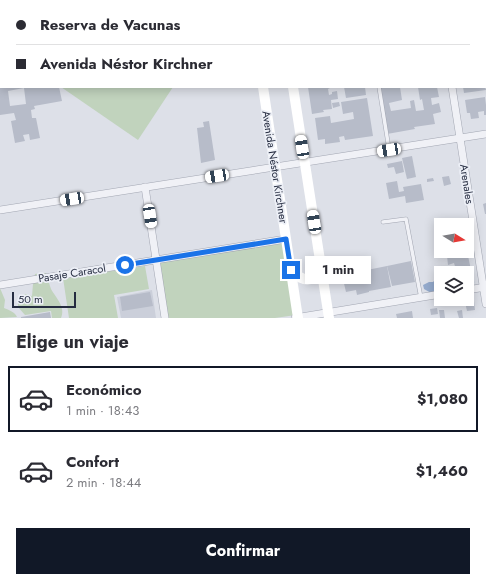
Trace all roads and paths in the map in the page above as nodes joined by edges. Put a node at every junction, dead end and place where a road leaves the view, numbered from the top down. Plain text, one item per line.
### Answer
1 (263, 88) edge
2 (292, 88) edge
3 (379, 88) edge
4 (452, 88) edge
5 (486, 134) edge
6 (460, 138) junction
7 (389, 150) junction
8 (305, 162) junction
9 (275, 167) junction
10 (145, 187) junction
11 (0, 210) edge
12 (383, 222) dead end
13 (286, 239) junction
14 (157, 260) junction
15 (321, 264) junction
16 (291, 270) junction
17 (0, 285) edge
18 (485, 287) edge
19 (474, 289) edge
20 (434, 295) edge
21 (421, 298) junction
22 (486, 304) edge
23 (329, 315) edge
24 (165, 318) edge
25 (296, 318) edge

1 - 9 main road, Avenida Néstor Kirchner
2 - 8 main road
3 - 7 lane
4 - 6 street, Arenales
5 - 6 street
6 - 7 street
6 - 18 street, Arenales
7 - 8 street
8 - 9 street
8 - 15 main road
9 - 10 street
9 - 13 main road, Avenida Néstor Kirchner
10 - 11 street
10 - 14 street
12 - 21 lane
13 - 14 street, Pasaje Caracol
13 - 16 main road, Avenida Néstor Kirchner
14 - 17 street, Pasaje Caracol
14 - 24 street
15 - 16 main road
15 - 23 main road
16 - 25 main road, Avenida Néstor Kirchner
18 - 19 street
18 - 22 street, Arenales
20 - 21 street
21 - 23 street
23 - 25 street

